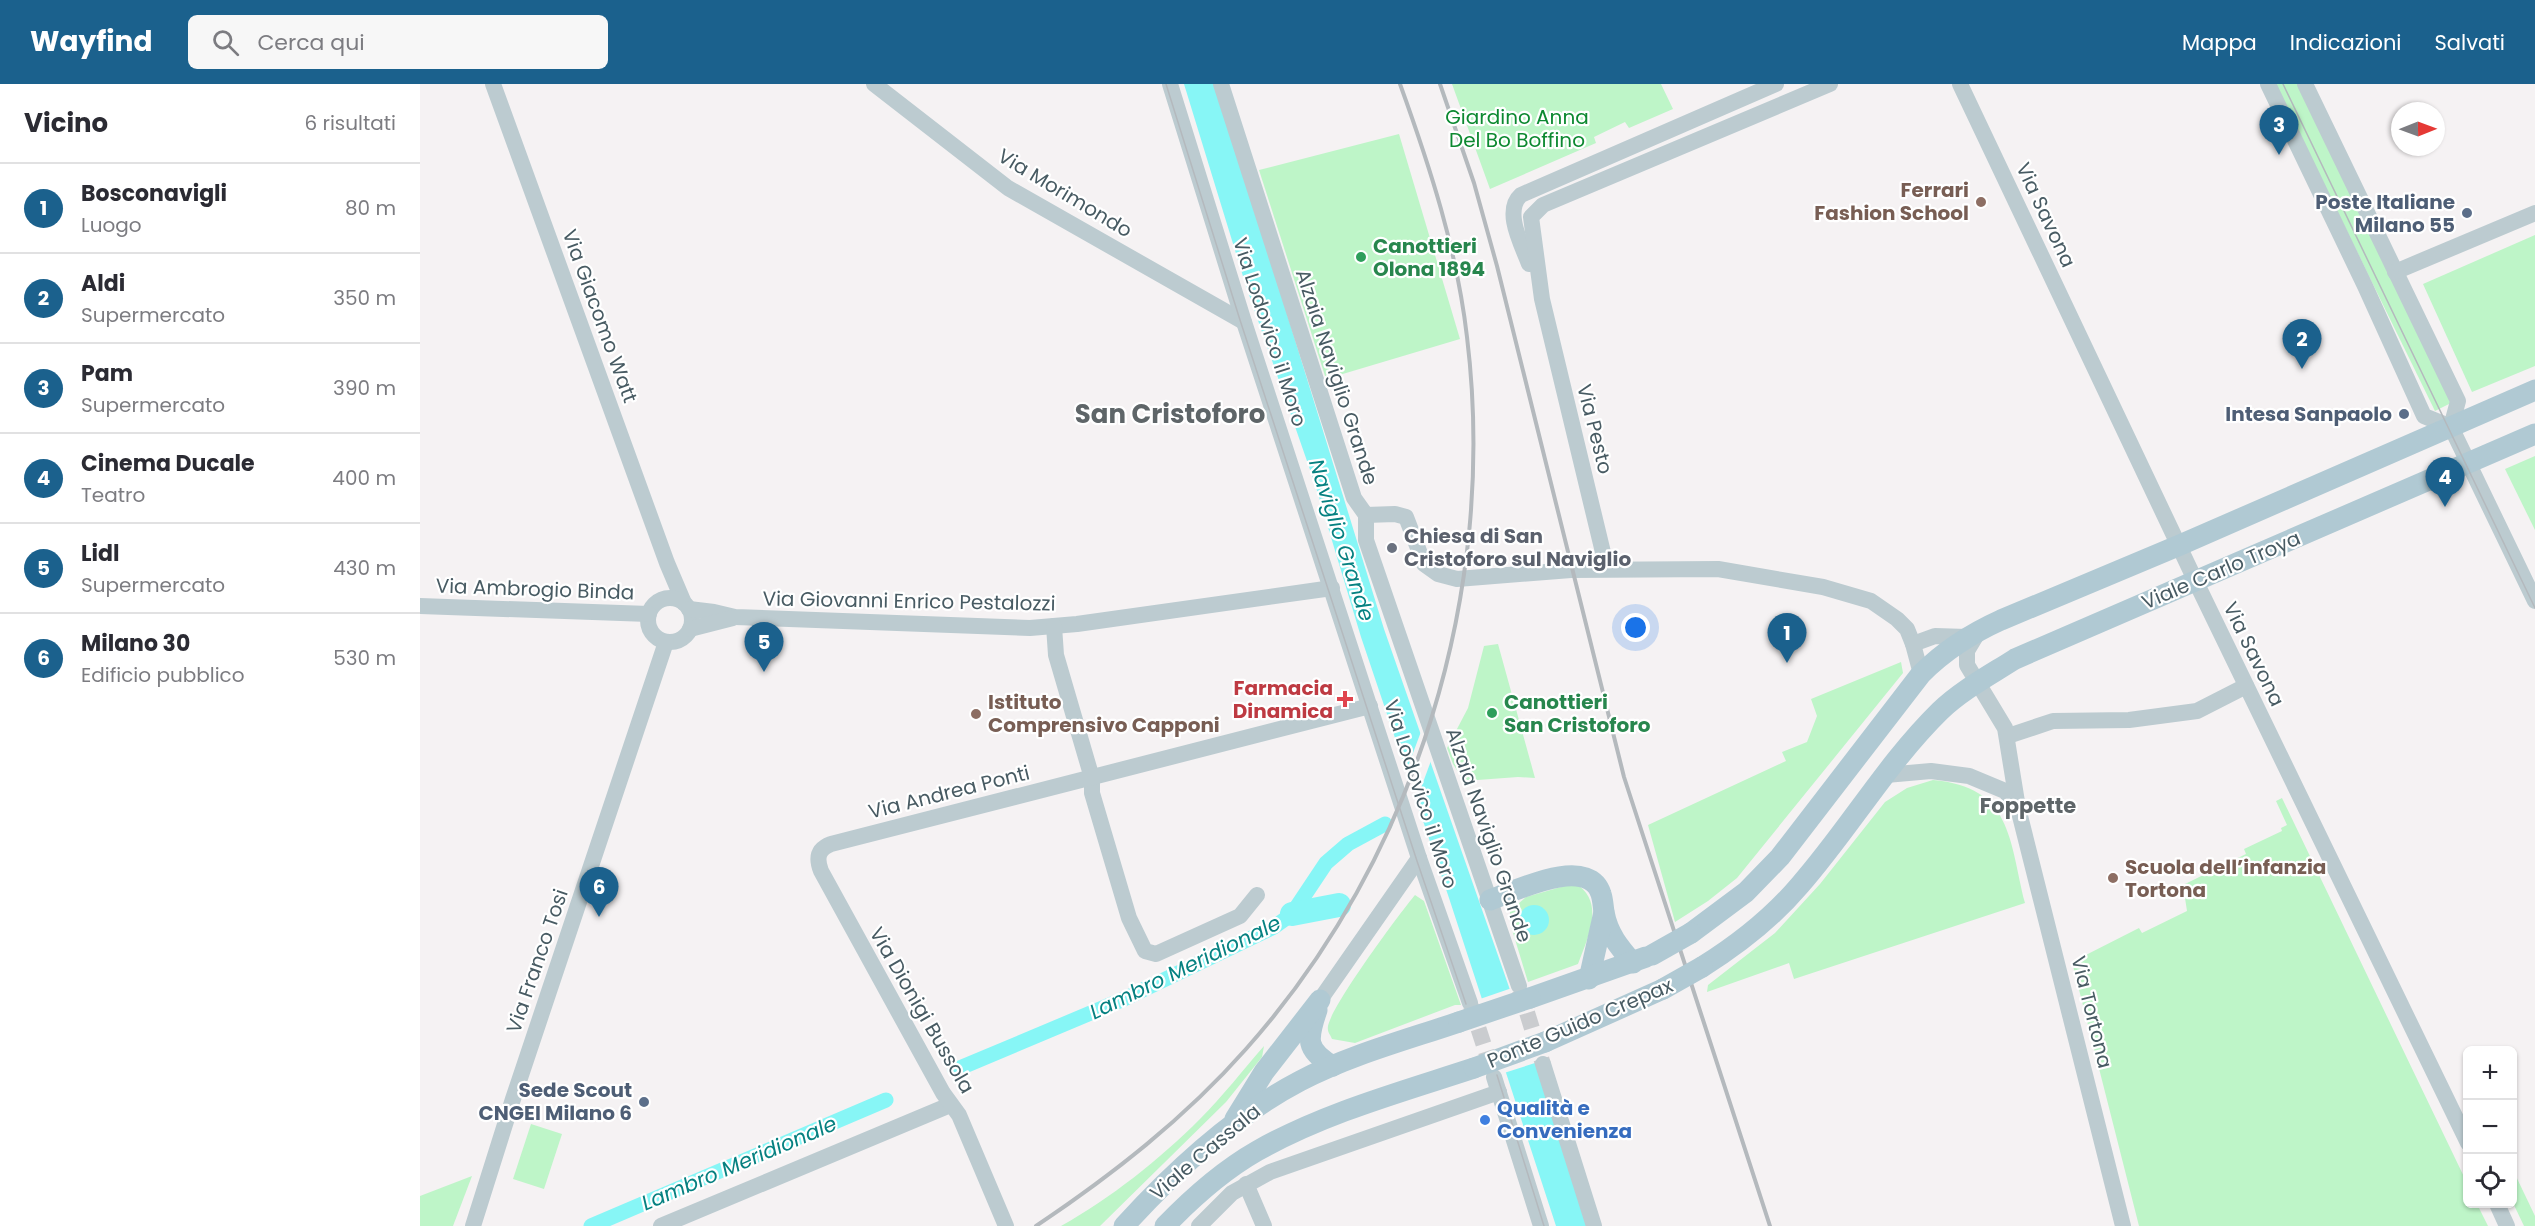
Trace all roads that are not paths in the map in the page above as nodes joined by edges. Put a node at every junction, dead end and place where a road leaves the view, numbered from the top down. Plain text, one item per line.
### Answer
1 (493, 84) edge
2 (874, 84) edge
3 (1170, 84) edge
4 (1221, 84) edge
5 (1776, 84) edge
6 (1830, 84) edge
7 (1960, 84) edge
8 (2268, 84) edge
9 (2305, 84) edge
10 (1807, 89) edge
11 (1562, 178) junction
12 (1568, 195) junction
13 (2535, 213) edge
14 (2395, 272) junction
15 (1542, 299) junction
16 (1244, 322) junction
17 (2535, 390) edge
18 (2451, 427) junction
19 (2535, 434) edge
20 (2469, 463) junction
21 (1366, 515) junction
22 (2180, 545) junction
23 (667, 563) junction
24 (1607, 569) junction
25 (2196, 582) junction
26 (1332, 588) junction
27 (666, 599) junction
28 (2535, 599) edge
29 (420, 606) edge
30 (686, 606) junction
31 (649, 614) junction
32 (735, 617) junction
33 (1054, 626) junction
34 (690, 629) junction
35 (1973, 634) junction
36 (666, 642) junction
37 (1913, 644) junction
38 (1921, 675) junction
39 (2246, 686) junction
40 (1971, 687) junction
41 (1370, 706) junction
42 (1941, 710) joint
43 (2008, 736) junction
44 (1886, 775) junction
45 (1092, 778) junction
46 (2018, 808) junction
47 (819, 853) joint
48 (1419, 858) junction
49 (1257, 895) dead end
50 (1490, 900) junction
51 (1604, 912) junction
52 (1633, 963) junction
53 (1589, 979) junction
54 (1519, 986) tunnel mouth
55 (1320, 1000) junction
56 (1470, 1003) tunnel mouth
57 (1459, 1022) joint
58 (1543, 1064) tunnel mouth
59 (1334, 1066) junction
60 (1474, 1068) joint
61 (950, 1105) junction
62 (1233, 1123) junction
63 (2463, 1133) edge
64 (1246, 1184) junction
65 (990, 1189) junction
66 (2499, 1208) edge
67 (473, 1226) edge
68 (661, 1226) edge
69 (1006, 1226) edge
70 (1015, 1226) edge
71 (1124, 1226) edge
72 (1165, 1226) edge
73 (1199, 1226) edge
74 (1264, 1226) edge
75 (1541, 1226) edge
76 (1594, 1226) edge
77 (2123, 1226) edge
78 (2507, 1226) edge

1 - 23 street, Via Giacomo Watt
2 - 16 street, Via Morimondo
3 - 16 street, Via Lodovico il Moro
4 - 21 street, Alzaia Naviglio Grande
5 - 11 street
6 - 10 street
7 - 22 street, Via Savona
8 - 18 street
9 - 14 street
10 - 12 street
11 - 12 street
11 - 15 street, Via Pesto
12 - 15 street, Via Pesto
13 - 14 street
14 - 18 street
15 - 24 street, Via Pesto
16 - 26 street, Via Lodovico il Moro
17 - 18 main road, Viale Carlo Troya
18 - 20 street
18 - 22 main road, Viale Carlo Troya
19 - 20 main road, Viale Carlo Troya
20 - 25 main road, Viale Carlo Troya
20 - 28 street
21 - 24 street
21 - 50 street, Alzaia Naviglio Grande
22 - 25 street, Via Savona
22 - 35 main road, Viale Carlo Troya
23 - 27 street, Via Giacomo Watt
23 - 30 street, Via Giacomo Watt
24 - 37 street
25 - 39 street, Via Savona
25 - 40 main road, Viale Carlo Troya
26 - 33 street, Via Giovanni Enrico Pestalozzi
26 - 41 street, Via Lodovico il Moro
27 - 30 street, Via Giovanni Enrico Pestalozzi
27 - 31 street
29 - 31 street, Via Ambrogio Binda
30 - 32 street, Via Giovanni Enrico Pestalozzi
30 - 34 street
31 - 36 street
32 - 33 street, Via Giovanni Enrico Pestalozzi
32 - 34 street, Via Giovanni Enrico Pestalozzi
33 - 45 street
34 - 36 street, Via Giovanni Enrico Pestalozzi
35 - 37 street
35 - 38 main road, Viale Carlo Troya
35 - 40 street, Via Tortona
36 - 67 street, Via Franco Tosi
37 - 38 street
38 - 52 main road, Ponte Guido Crepax, bridge
39 - 43 street
39 - 63 street, Via Savona
40 - 42 main road, Viale Carlo Troya
40 - 43 street, Via Tortona
41 - 45 street, Via Andrea Ponti
41 - 48 street, Via Lodovico il Moro
42 - 44 main road, Ponte Guido Crepax
43 - 46 street, Via Tortona
44 - 46 street
44 - 60 main road, Ponte Guido Crepax, bridge
45 - 47 street, Via Andrea Ponti
45 - 49 street
46 - 77 street, Via Tortona
47 - 61 street, Via Dionigi Bussola
48 - 55 street
48 - 56 street, Via Lodovico il Moro
50 - 51 main road
50 - 54 street, Alzaia Naviglio Grande
51 - 52 main road
51 - 53 main road
52 - 53 main road, Ponte Guido Crepax
53 - 57 main road, Ponte Guido Crepax, bridge
55 - 59 main road
55 - 62 main road
57 - 59 main road, Viale Cassala
58 - 76 street
59 - 62 main road, Viale Cassala
60 - 72 main road, Viale Cassala
61 - 65 street, Via Dionigi Bussola
61 - 68 street
62 - 71 main road, Viale Cassala
64 - 73 street
64 - 74 street
64 - 75 street
65 - 69 street, Via Dionigi Bussola
65 - 70 street, Via Dionigi Bussola
66 - 78 street

